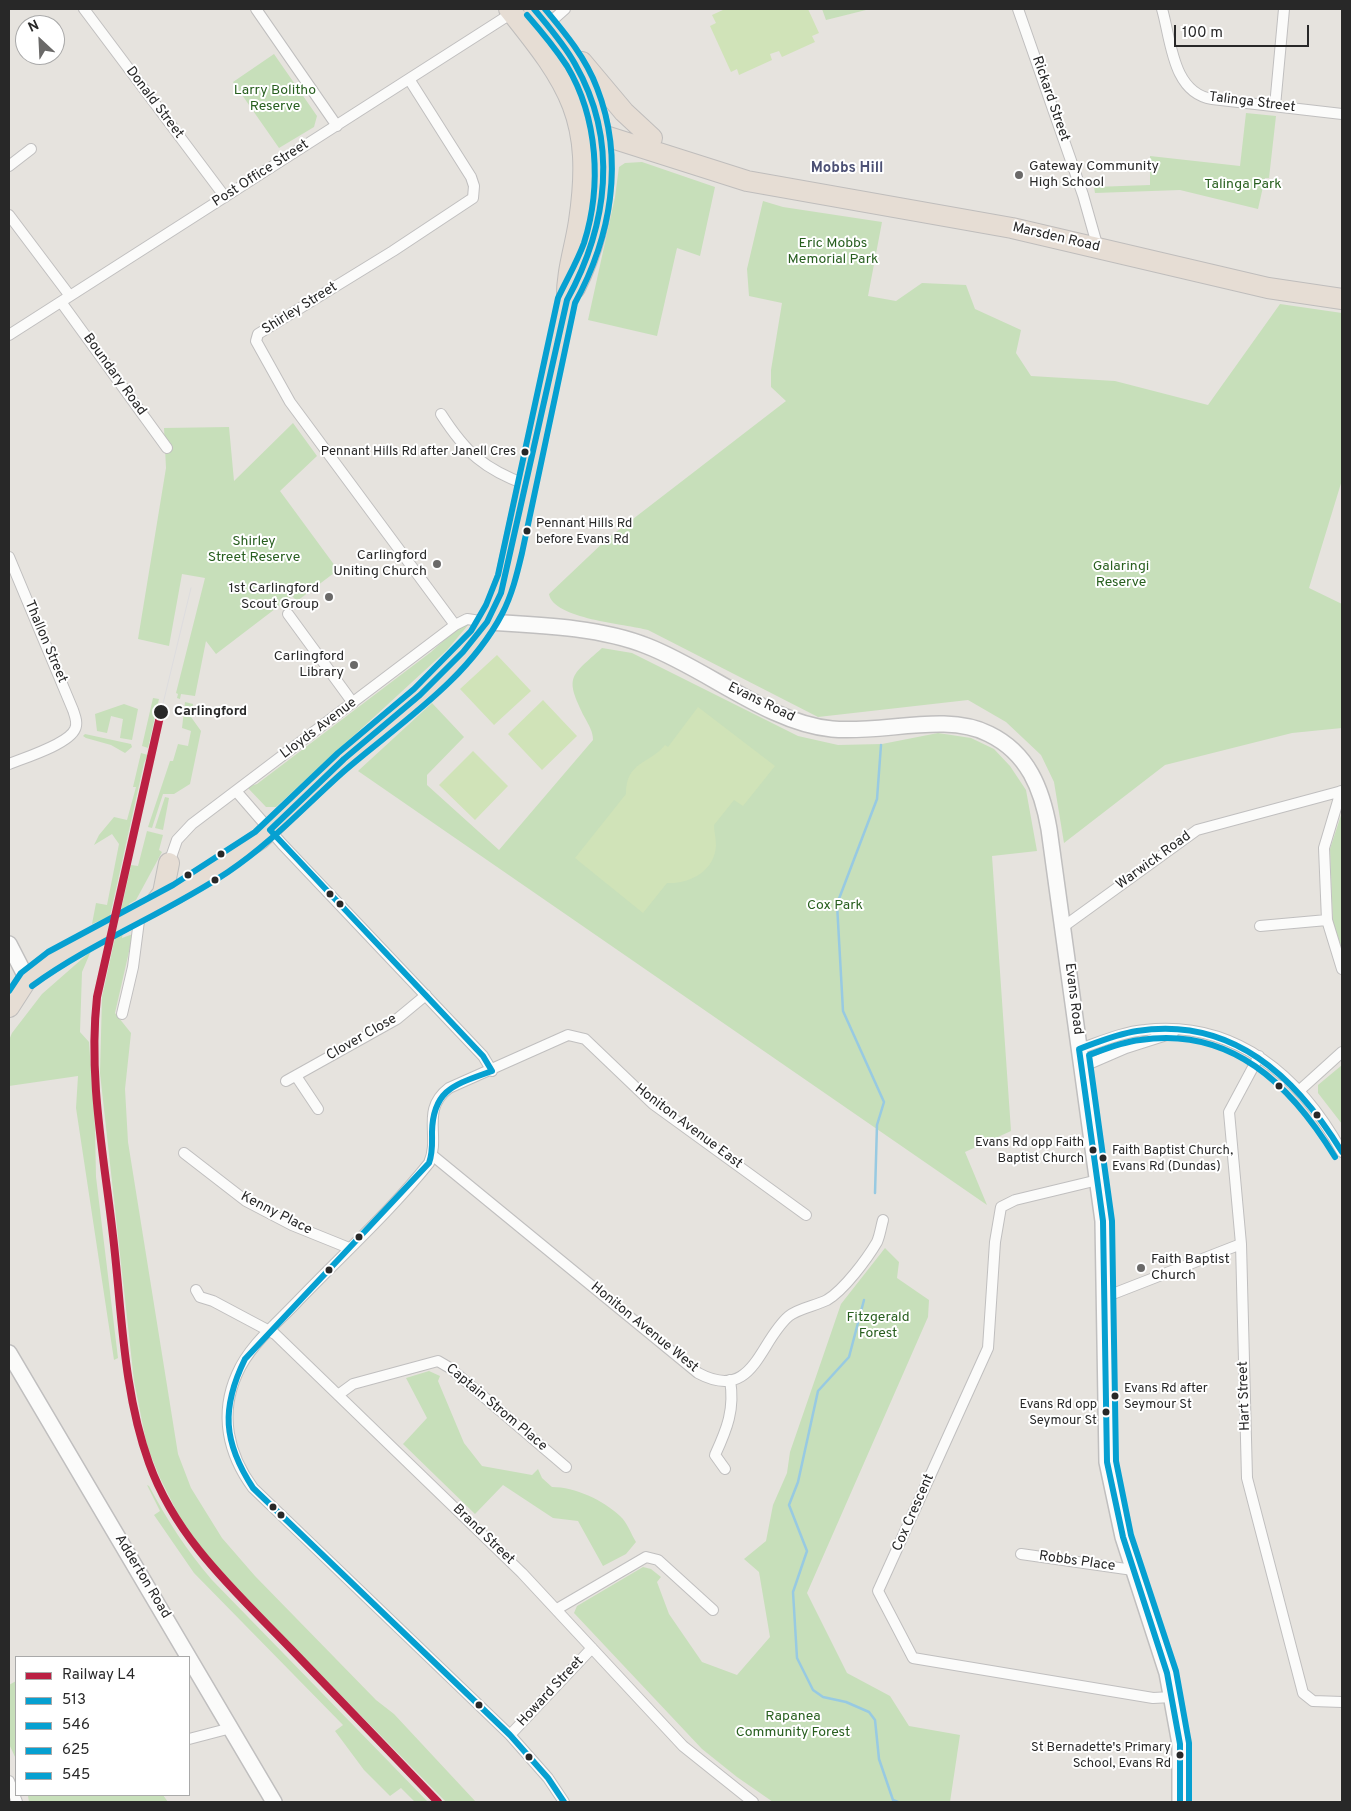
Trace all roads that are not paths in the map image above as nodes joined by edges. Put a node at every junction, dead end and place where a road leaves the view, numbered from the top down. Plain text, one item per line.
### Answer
1 (84, 9) edge
2 (256, 9) edge
3 (534, 9) edge
4 (565, 9) edge
5 (1018, 9) edge
6 (1162, 9) edge
7 (1284, 9) edge
8 (510, 11) edge
9 (547, 25) junction
10 (564, 48) junction
11 (410, 79) junction
12 (1275, 106) junction
13 (575, 112) junction
14 (1342, 114) edge
15 (337, 126) junction
16 (598, 131) junction
17 (652, 138) junction
18 (31, 149) dead end
19 (666, 155) junction
20 (9, 166) edge
21 (602, 177) junction
22 (768, 183) junction
23 (225, 197) junction
24 (9, 215) edge
25 (580, 216) junction
26 (1098, 248) junction
27 (70, 296) junction
28 (1342, 299) edge
29 (567, 300) junction
30 (61, 302) junction
31 (9, 335) edge
32 (442, 414) dead end
33 (167, 448) dead end
34 (527, 485) junction
35 (9, 557) edge
36 (288, 614) dead end
37 (487, 622) junction
38 (455, 625) junction
39 (352, 704) junction
40 (9, 764) edge
41 (236, 791) junction
42 (1341, 791) edge
43 (270, 830) junction
44 (169, 863) joint
45 (141, 912) junction
46 (1327, 920) junction
47 (1260, 926) dead end
48 (1063, 927) junction
49 (9, 944) edge
50 (1342, 969) edge
51 (27, 979) junction
52 (426, 995) junction
53 (9, 1007) edge
54 (122, 1014) dead end
55 (1181, 1031) junction
56 (1079, 1049) junction
57 (1342, 1052) edge
58 (1259, 1056) junction
59 (1082, 1067) junction
60 (492, 1071) junction
61 (296, 1076) junction
62 (286, 1081) dead end
63 (1300, 1090) junction
64 (318, 1109) dead end
65 (1342, 1152) edge
66 (184, 1153) dead end
67 (432, 1155) junction
68 (1098, 1180) junction
69 (806, 1215) dead end
70 (883, 1220) dead end
71 (1241, 1244) junction
72 (349, 1248) junction
73 (196, 1290) dead end
74 (1105, 1297) junction
75 (270, 1330) junction
76 (9, 1353) edge
77 (730, 1380) junction
78 (338, 1395) junction
79 (566, 1467) dead end
80 (725, 1469) dead end
81 (1021, 1554) dead end
82 (1133, 1570) junction
83 (557, 1609) junction
84 (713, 1610) dead end
85 (592, 1648) junction
86 (188, 1656) edge
87 (190, 1659) edge
88 (1172, 1696) junction
89 (1342, 1702) edge
90 (231, 1728) junction
91 (510, 1735) junction
92 (190, 1739) edge
93 (11, 1784) edge
94 (17, 1802) edge
95 (274, 1802) edge
96 (564, 1802) edge
97 (753, 1802) edge
98 (1180, 1802) edge

1 - 23 street, Donald Street
2 - 15 street
3 - 9 highway
4 - 9 street
5 - 26 street, Rickard Street
6 - 12 street, Talinga Street
7 - 12 street
8 - 11 street, Post Office Street
8 - 13 highway
9 - 10 highway
10 - 16 highway
10 - 17 highway
11 - 15 street, Post Office Street
11 - 38 street, Shirley Street
12 - 14 street, Talinga Street
13 - 16 highway
13 - 25 highway
15 - 23 street, Post Office Street
16 - 17 highway, Marsden Road
16 - 19 highway, Marsden Road
16 - 21 highway
16 - 25 highway
17 - 22 highway, Marsden Road
18 - 20 street
19 - 21 highway
19 - 22 highway, Marsden Road
21 - 29 highway
22 - 26 highway, Marsden Road
23 - 27 street, Post Office Street
24 - 27 street
25 - 29 highway
26 - 28 highway, Marsden Road
27 - 30 street, Post Office Street
29 - 34 highway
30 - 31 street, Post Office Street
30 - 33 street, Boundary Road
32 - 34 street
34 - 37 highway
35 - 40 street, Thallon Street
36 - 39 street
37 - 38 street, Lloyds Avenue
37 - 43 highway
37 - 48 street, Evans Road
38 - 39 street, Lloyds Avenue
39 - 41 street, Lloyds Avenue
41 - 43 street
41 - 44 street, Lloyds Avenue
42 - 46 street
42 - 48 street, Warwick Road
43 - 45 highway
43 - 52 street
44 - 45 highway
45 - 51 highway
45 - 54 street
46 - 47 street
46 - 50 street
48 - 56 street, Evans Road
49 - 51 street
51 - 53 highway
52 - 60 street
52 - 61 street, Clover Close
55 - 56 street
55 - 58 street
55 - 59 street
56 - 59 street, Evans Road
57 - 63 street
58 - 63 street
58 - 71 street, Hart Street
59 - 68 street, Evans Road
60 - 67 street, Honiton Avenue East
60 - 69 street, Honiton Avenue East
61 - 62 street, Clover Close
61 - 64 street
63 - 65 street
66 - 72 street, Kenny Place
67 - 72 street
67 - 77 street, Honiton Avenue West
68 - 74 street, Evans Road
68 - 88 street, Cox Crescent
70 - 77 street
71 - 74 street
71 - 89 street, Hart Street
72 - 75 street
73 - 75 street, Brand Street
74 - 82 street, Evans Road
75 - 78 street, Brand Street
75 - 91 street
76 - 86 street, Adderton Road
77 - 80 street
78 - 79 street, Captain Strom Place
78 - 83 street, Brand Street
81 - 82 street, Robbs Place
82 - 88 street, Evans Road
83 - 84 street
83 - 85 street, Brand Street
85 - 91 street, Howard Street
85 - 97 street, Brand Street
87 - 90 street, Adderton Road
88 - 98 street, Evans Road
90 - 92 street
90 - 95 street, Adderton Road
91 - 96 street
93 - 94 street

